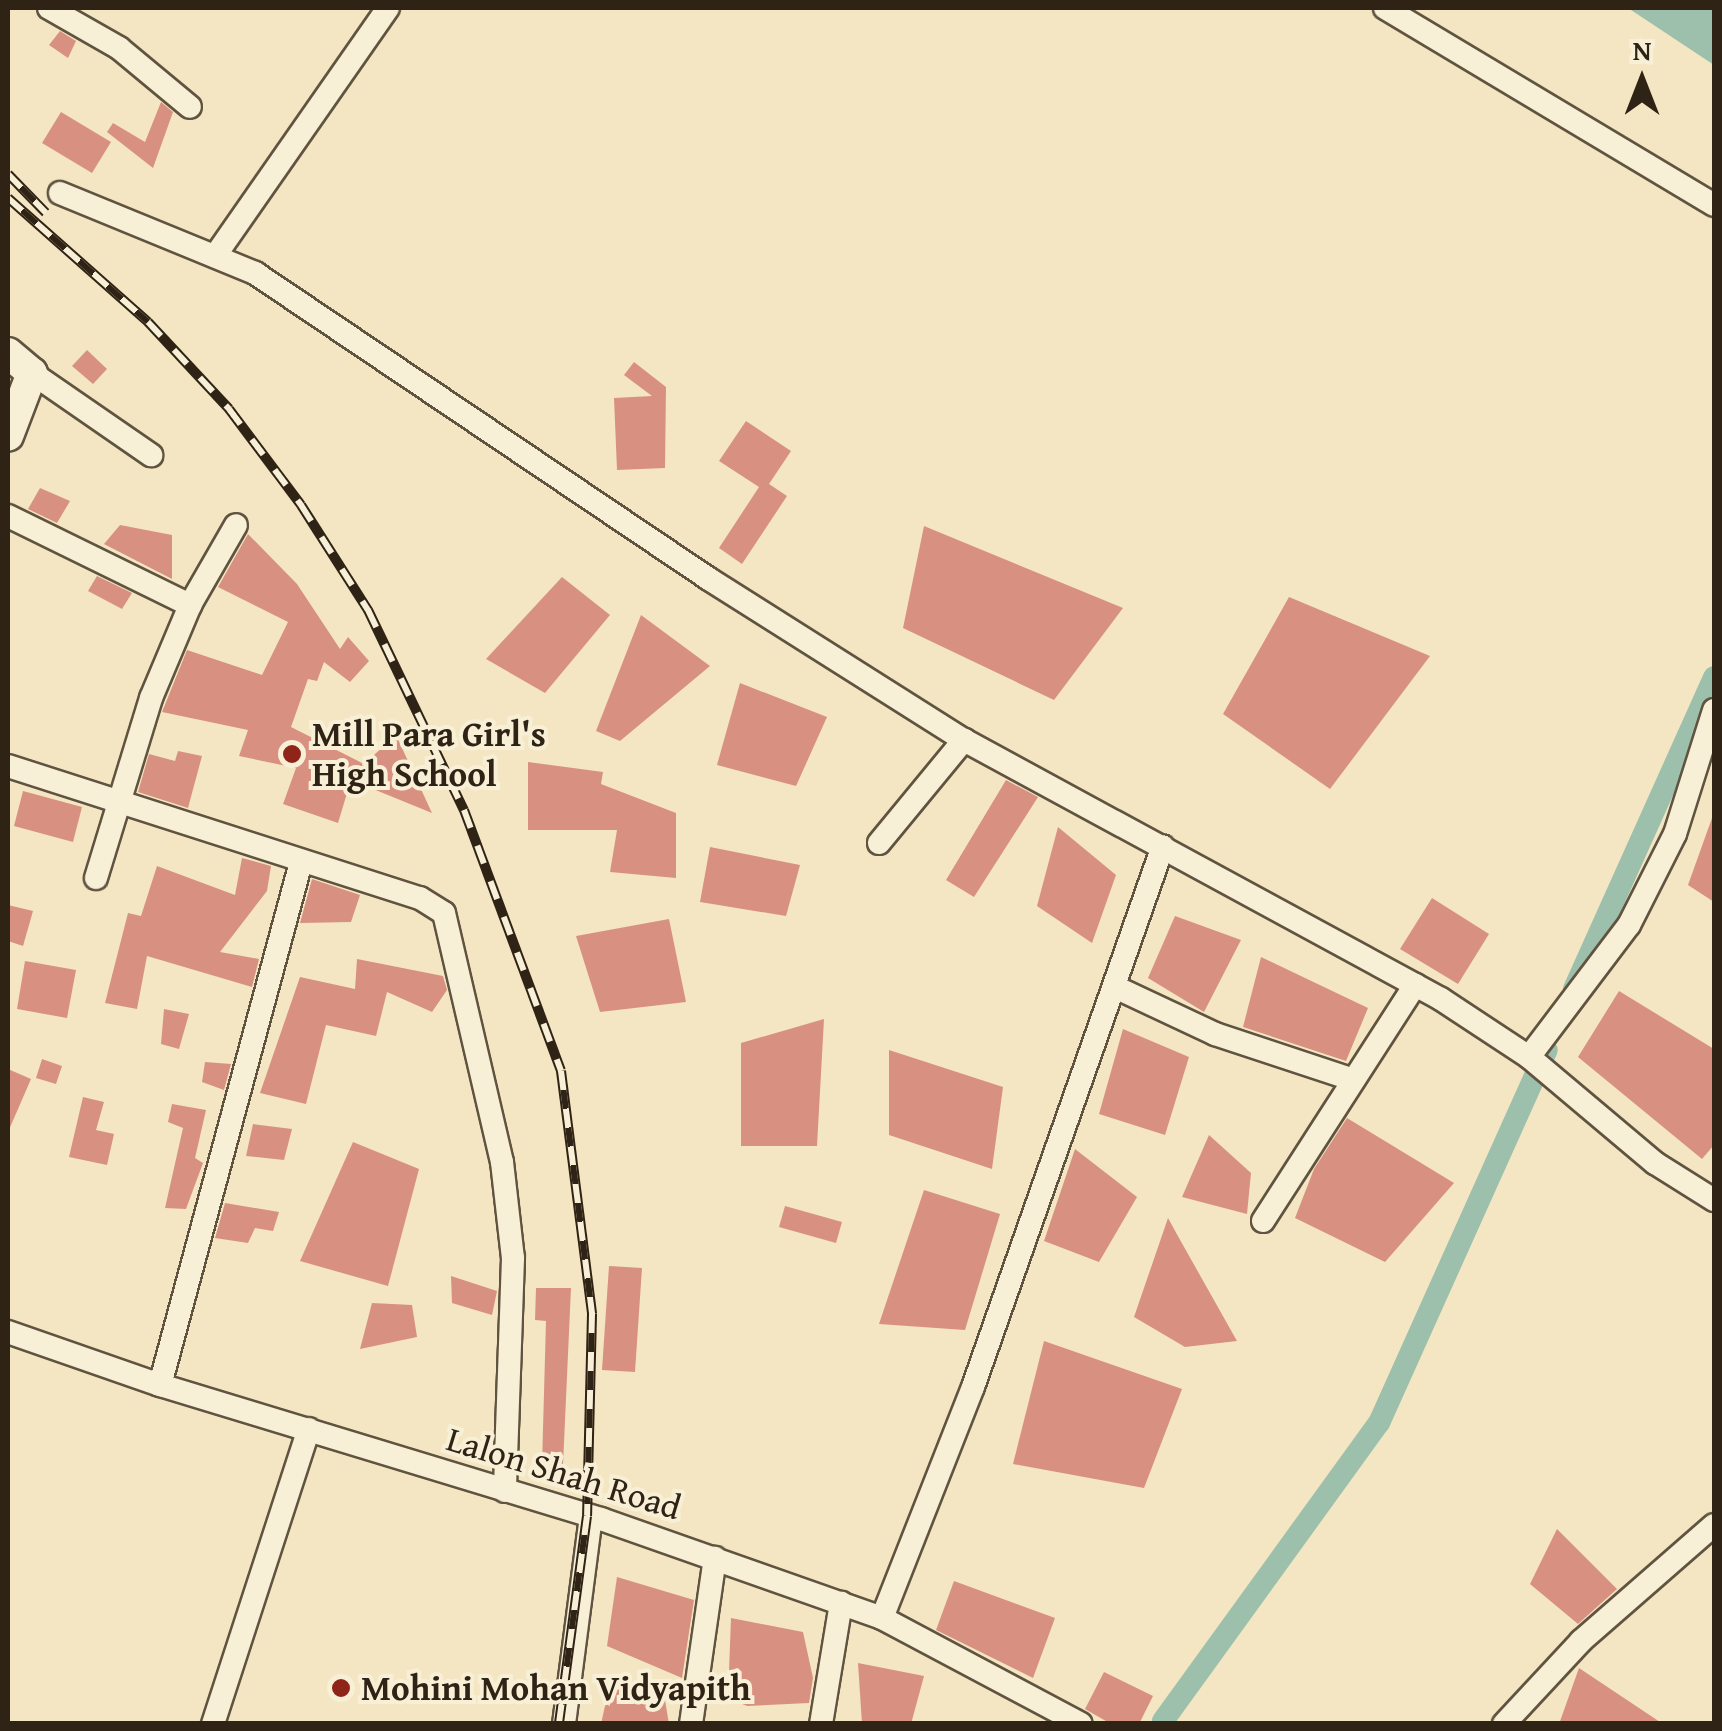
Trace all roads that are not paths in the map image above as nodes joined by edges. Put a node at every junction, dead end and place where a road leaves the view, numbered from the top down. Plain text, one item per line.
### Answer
1 (49, 8) edge
2 (388, 8) edge
3 (1385, 8) edge
4 (190, 107) dead end
5 (60, 193) dead end
6 (1714, 204) edge
7 (215, 256) junction
8 (8, 353) edge
9 (32, 373) junction
10 (8, 436) edge
11 (151, 455) dead end
12 (8, 516) edge
13 (236, 525) dead end
14 (190, 605) junction
15 (1714, 710) edge
16 (964, 740) junction
17 (8, 766) edge
18 (114, 802) junction
19 (879, 843) dead end
20 (1163, 846) junction
21 (301, 862) junction
22 (96, 878) dead end
23 (1414, 985) junction
24 (1117, 988) junction
25 (1529, 1057) junction
26 (1354, 1080) junction
27 (1714, 1200) edge
28 (1263, 1221) dead end
29 (8, 1332) edge
30 (160, 1385) junction
31 (310, 1429) junction
32 (505, 1491) junction
33 (591, 1517) junction
34 (1714, 1524) edge
35 (715, 1558) junction
36 (841, 1603) junction
37 (882, 1618) junction
38 (213, 1724) edge
39 (564, 1724) edge
40 (691, 1724) edge
41 (821, 1724) edge
42 (1081, 1724) edge
43 (1504, 1724) edge

1 - 4 street
2 - 7 street
3 - 6 street
5 - 7 street
7 - 16 street
8 - 9 street
9 - 10 street
9 - 11 street
12 - 14 street
13 - 14 street
14 - 18 street
15 - 25 street
16 - 19 street
16 - 20 street
17 - 18 street
18 - 21 street
18 - 22 street
20 - 23 street
20 - 24 street
21 - 30 street
21 - 32 street
23 - 25 street
23 - 26 street
24 - 26 street
24 - 37 street
25 - 27 street
26 - 28 street
29 - 30 street, Lalon Shah Road
30 - 31 street, Lalon Shah Road
31 - 32 street, Lalon Shah Road
31 - 38 street
32 - 33 street, Lalon Shah Road
33 - 35 street, Lalon Shah Road
33 - 39 street
34 - 43 street
35 - 36 street, Lalon Shah Road
35 - 40 street
36 - 37 street, Lalon Shah Road
36 - 41 street
37 - 42 street, Lalon Shah Road

